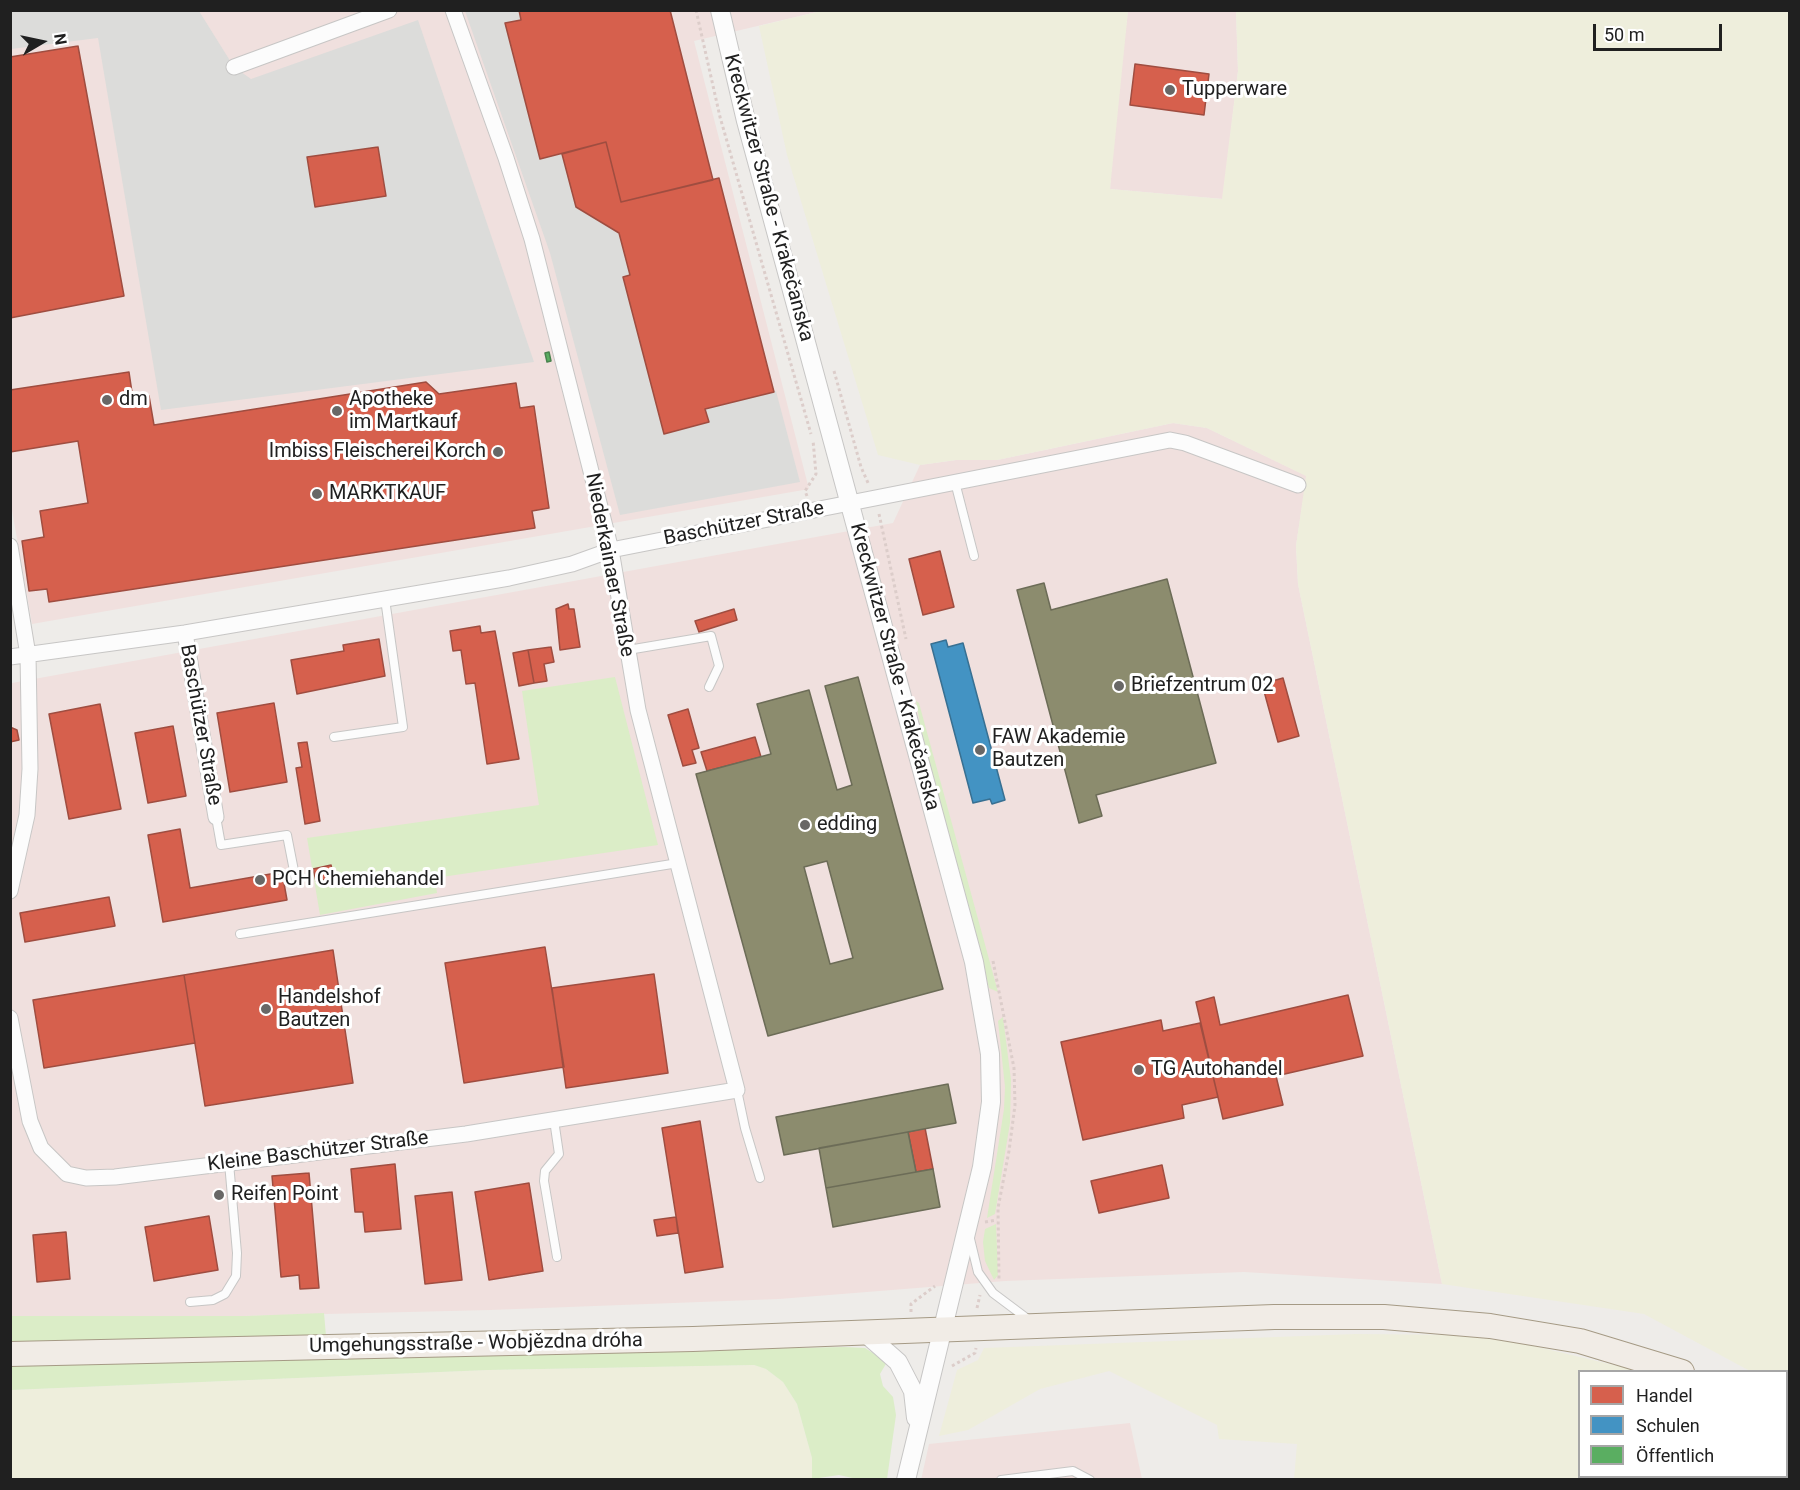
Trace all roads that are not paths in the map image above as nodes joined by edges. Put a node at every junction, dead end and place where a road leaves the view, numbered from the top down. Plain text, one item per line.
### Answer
1 (389, 10) edge
2 (453, 10) edge
3 (720, 10) edge
4 (234, 67) dead end
5 (955, 482) junction
6 (1298, 485) dead end
7 (849, 503) junction
8 (10, 546) edge
9 (610, 550) junction
10 (974, 556) dead end
11 (385, 598) junction
12 (185, 633) junction
13 (626, 651) junction
14 (28, 655) junction
15 (10, 657) edge
16 (709, 687) dead end
17 (334, 737) dead end
18 (216, 817) joint
19 (678, 863) junction
20 (296, 881) dead end
21 (10, 891) edge
22 (240, 934) dead end
23 (10, 1018) edge
24 (737, 1090) junction
25 (554, 1120) junction
26 (229, 1163) junction
27 (760, 1178) dead end
28 (969, 1225) junction
29 (557, 1257) dead end
30 (190, 1302) dead end
31 (1035, 1324) junction
32 (942, 1329) junction
33 (864, 1332) junction
34 (10, 1354) edge
35 (1679, 1370) edge
36 (918, 1431) junction
37 (906, 1479) edge
38 (1001, 1479) edge
39 (1090, 1479) edge

1 - 4 street
2 - 9 street, Niederkainaer Straße
3 - 7 street, Kreckwitzer Straße - Krakečanska
5 - 6 street, Baschützer Straße
5 - 7 street, Baschützer Straße
5 - 10 lane
7 - 9 street, Baschützer Straße
7 - 28 street, Kreckwitzer Straße - Krakečanska
8 - 14 street
9 - 11 street, Baschützer Straße
9 - 13 street, Niederkainaer Straße
11 - 12 street, Baschützer Straße
11 - 17 lane
12 - 14 street, Baschützer Straße
12 - 18 street, Baschützer Straße
13 - 16 lane
13 - 19 street, Niederkainaer Straße
14 - 15 street, Baschützer Straße
14 - 21 street
18 - 20 lane
19 - 22 lane
19 - 24 street, Niederkainaer Straße
23 - 26 street, Kleine Baschützer Straße
24 - 25 street, Kleine Baschützer Straße
24 - 27 lane
25 - 26 street, Kleine Baschützer Straße
25 - 29 lane
26 - 30 lane
28 - 31 lane
28 - 32 street, Kreckwitzer Straße - Krakečanska
31 - 32 main road, Umgehungsstraße - Wobjězdna dróha
31 - 35 main road, Umgehungsstraße - Wobjězdna dróha
32 - 33 main road, Umgehungsstraße - Wobjězdna dróha
32 - 36 street
33 - 34 main road, Umgehungsstraße - Wobjězdna dróha
33 - 36 street
36 - 37 street
38 - 39 lane

